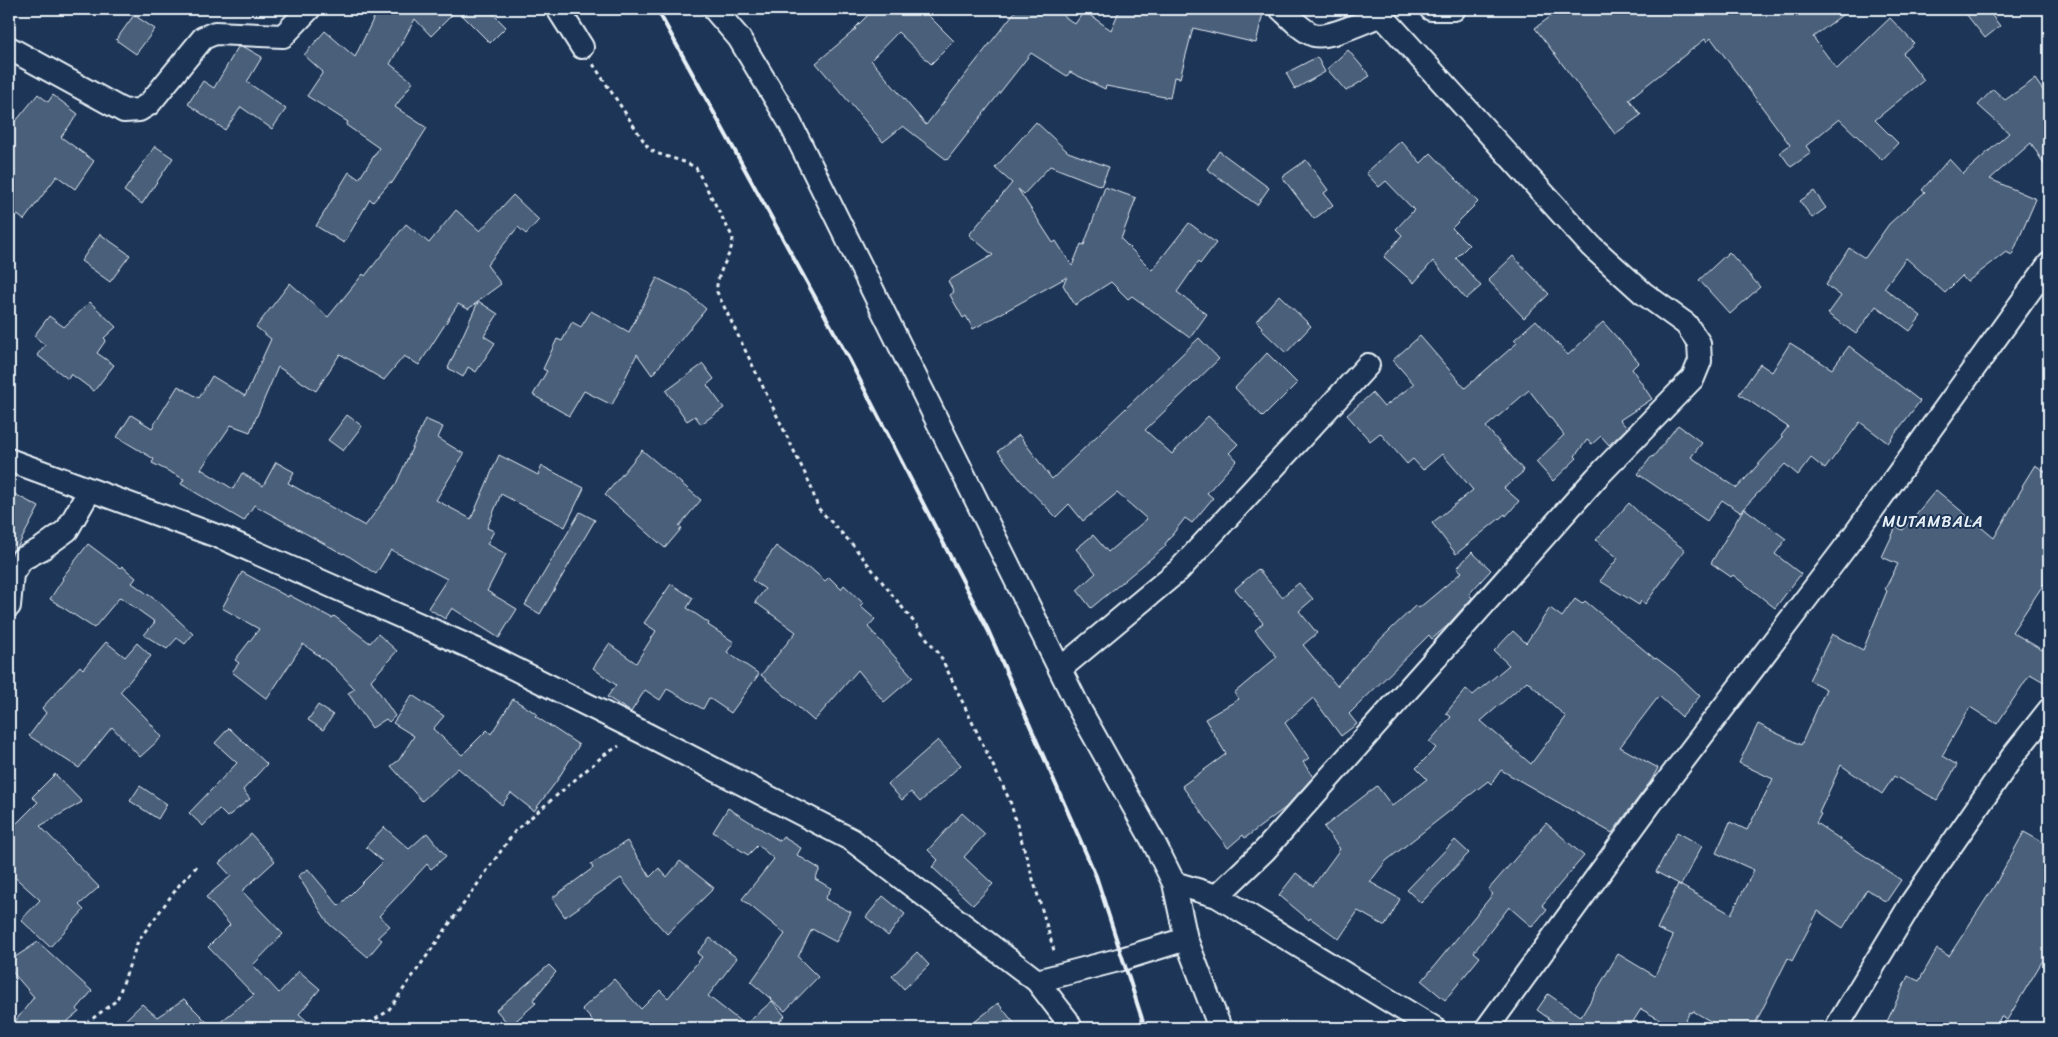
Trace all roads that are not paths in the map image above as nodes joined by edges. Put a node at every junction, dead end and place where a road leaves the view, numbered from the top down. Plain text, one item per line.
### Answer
1 (308, 9) edge
2 (558, 9) edge
3 (714, 9) edge
4 (1281, 9) edge
5 (1399, 9) edge
6 (1431, 9) edge
7 (1454, 9) edge
8 (1377, 17) junction
9 (582, 47) road end
10 (9, 48) edge
11 (2049, 264) edge
12 (1368, 365) dead end
13 (9, 460) edge
14 (90, 490) junction
15 (9, 606) edge
16 (1060, 669) junction
17 (2049, 710) edge
18 (1174, 883) junction
19 (1217, 896) junction
20 (1186, 939) junction
21 (1037, 981) junction
22 (1071, 1028) edge
23 (1220, 1028) edge
24 (1434, 1028) edge
25 (1487, 1028) edge
26 (1836, 1028) edge

1 - 10 street
2 - 9 street
3 - 16 street
4 - 8 street
5 - 8 street
6 - 7 street
8 - 19 street
11 - 25 street
12 - 16 street
13 - 14 street
14 - 15 street
14 - 21 street
16 - 18 street
17 - 26 street
18 - 19 street
18 - 20 street
19 - 24 street
20 - 21 street
20 - 23 street
21 - 22 street

